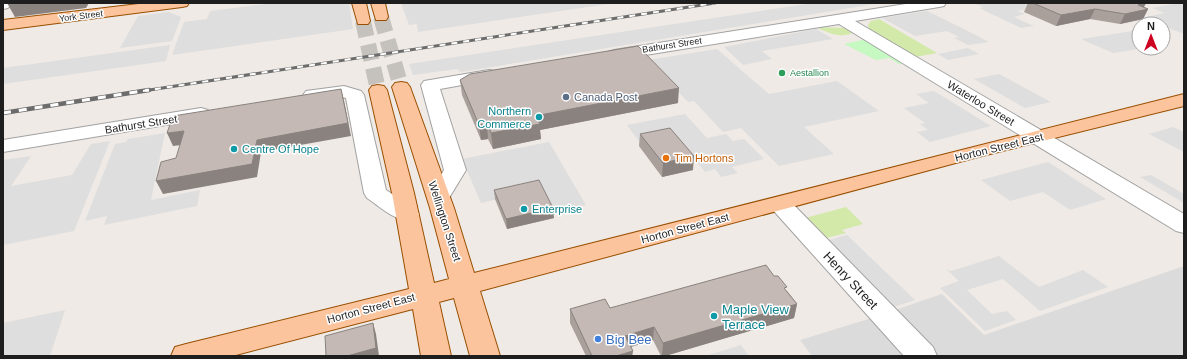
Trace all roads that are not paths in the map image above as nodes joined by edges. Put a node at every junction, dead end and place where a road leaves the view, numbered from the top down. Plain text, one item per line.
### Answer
1 (182, 3) edge
2 (359, 3) edge
3 (939, 3) edge
4 (840, 18) junction
5 (363, 21) tunnel mouth
6 (3, 26) edge
7 (598, 57) edge
8 (507, 72) edge
9 (401, 87) tunnel mouth
10 (378, 90) tunnel mouth
11 (291, 99) edge
12 (1184, 100) edge
13 (215, 111) edge
14 (1038, 137) junction
15 (3, 146) edge
16 (438, 198) junction
17 (780, 204) junction
18 (407, 214) junction
19 (1184, 225) edge
20 (465, 284) junction
21 (424, 294) junction
22 (186, 356) edge
23 (436, 356) edge
24 (485, 356) edge
25 (922, 356) edge

1 - 6 main road, York Street
2 - 5 main road
3 - 4 street, Bathurst Street
4 - 7 street, Bathurst Street
4 - 14 street, Waterloo Street
8 - 16 street
9 - 16 main road, Wellington Street
10 - 18 main road
11 - 18 street
12 - 14 main road, Horton Street East
13 - 15 street, Bathurst Street
14 - 17 main road, Horton Street East
14 - 19 street, Waterloo Street
16 - 20 main road, Wellington Street
17 - 20 main road, Horton Street East
17 - 25 street, Henry Street
18 - 21 main road
20 - 21 main road, Horton Street East
20 - 24 main road, Wellington Street
21 - 22 main road, Horton Street East
21 - 23 main road

